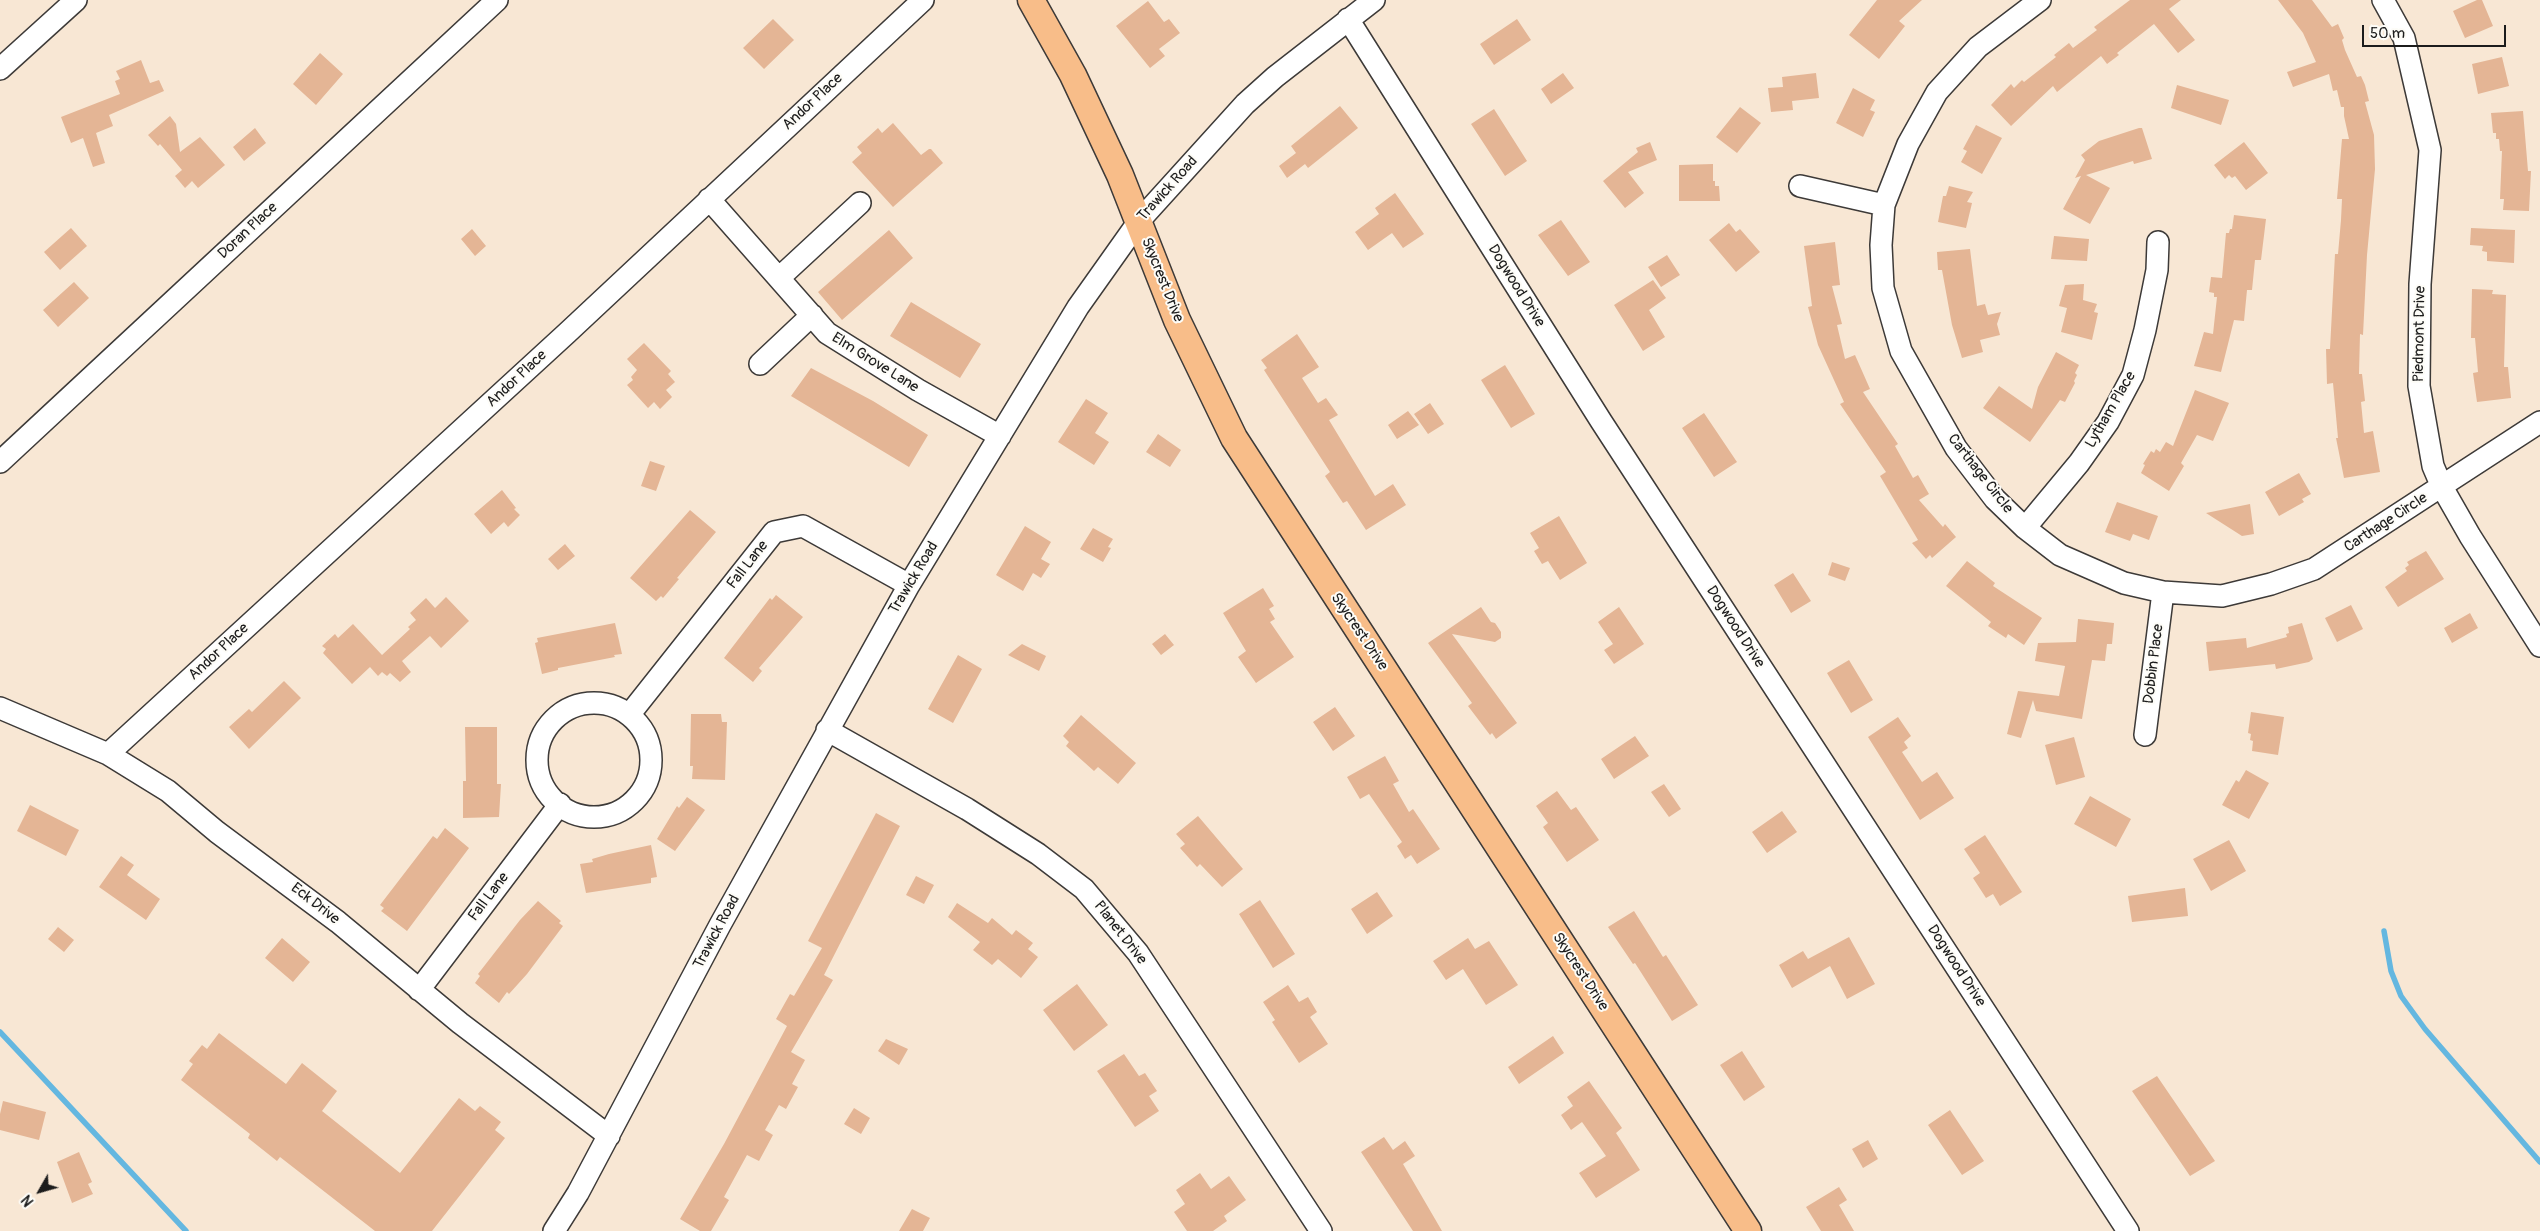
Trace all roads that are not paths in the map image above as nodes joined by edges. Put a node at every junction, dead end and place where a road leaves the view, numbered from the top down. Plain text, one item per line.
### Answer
1 (76, 0) edge
2 (497, 0) edge
3 (923, 0) edge
4 (1031, 0) edge
5 (1374, 0) edge
6 (2040, 0) edge
7 (2383, 0) edge
8 (1348, 19) junction
9 (0, 69) edge
10 (1800, 186) dead end
11 (709, 199) junction
12 (860, 203) dead end
13 (1884, 205) junction
14 (1139, 221) junction
15 (2158, 242) dead end
16 (779, 278) junction
17 (812, 315) junction
18 (760, 364) dead end
19 (2540, 422) edge
20 (1000, 436) junction
21 (0, 462) edge
22 (2442, 487) junction
23 (2024, 528) junction
24 (909, 585) junction
25 (2163, 592) junction
26 (2540, 646) edge
27 (0, 708) edge
28 (629, 715) junction
29 (827, 730) junction
30 (2145, 735) dead end
31 (108, 754) junction
32 (560, 804) junction
33 (419, 990) junction
34 (608, 1136) junction
35 (554, 1231) edge
36 (1321, 1231) edge
37 (1748, 1231) edge
38 (2128, 1231) edge

1 - 9 street
2 - 21 street, Doran Place
3 - 11 street, Andor Place
4 - 14 main road, Skycrest Drive
5 - 8 street, Trawick Road
6 - 13 street, Carthage Circle
7 - 22 street, Piedmont Drive
8 - 14 street, Trawick Road
8 - 38 street, Dogwood Drive
10 - 13 street
11 - 16 street, Elm Grove Lane
11 - 31 street, Andor Place
12 - 16 street
13 - 23 street, Carthage Circle
14 - 20 street, Trawick Road
14 - 37 main road, Skycrest Drive
15 - 23 street, Lytham Place
16 - 17 street, Elm Grove Lane
17 - 18 street
17 - 20 street, Elm Grove Lane
19 - 22 street, Carthage Circle
20 - 24 street, Trawick Road
22 - 25 street, Carthage Circle
22 - 26 street, Piedmont Drive
23 - 25 street, Carthage Circle
24 - 28 street, Fall Lane
24 - 29 street, Trawick Road
25 - 30 street, Dobbin Place
27 - 31 street, Eck Drive
28 - 32 street
28 - 32 street
29 - 34 street, Trawick Road
29 - 36 street, Planet Drive
31 - 33 street, Eck Drive
32 - 33 street, Fall Lane
33 - 34 street, Eck Drive
34 - 35 street, Trawick Road

